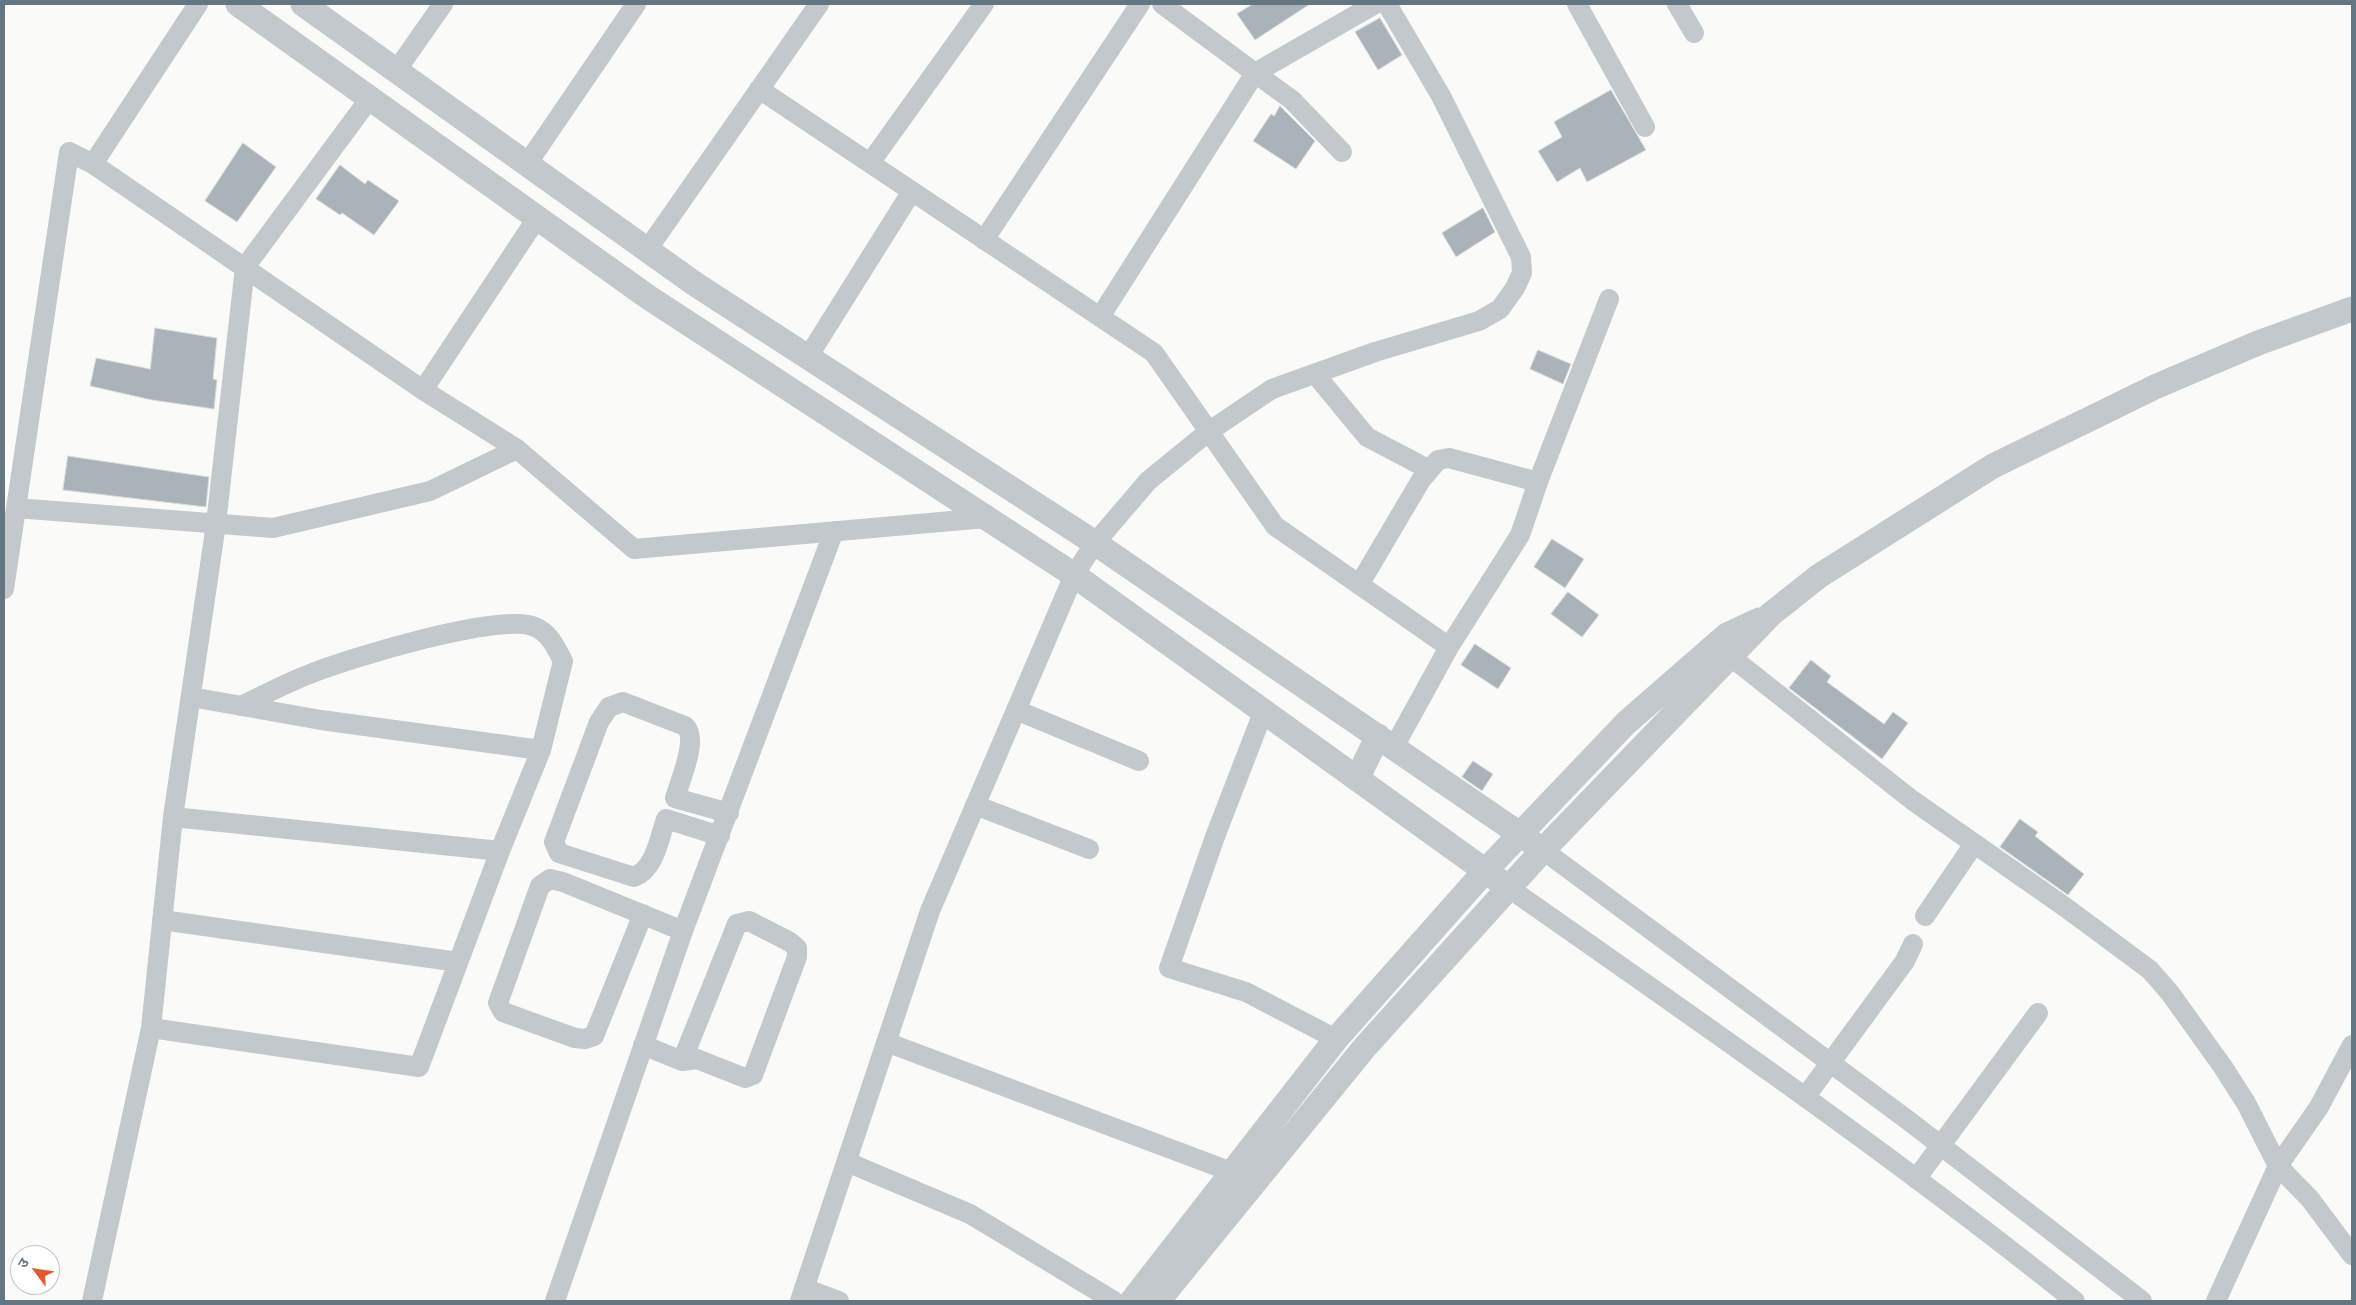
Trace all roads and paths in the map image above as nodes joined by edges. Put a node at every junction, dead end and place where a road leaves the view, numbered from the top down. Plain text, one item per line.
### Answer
1 (198, 4) edge
2 (238, 4) edge
3 (302, 4) edge
4 (443, 4) edge
5 (636, 4) edge
6 (819, 4) edge
7 (984, 4) edge
8 (1140, 4) edge
9 (1162, 4) edge
10 (1375, 4) edge
11 (1387, 4) edge
12 (1577, 4) edge
13 (1678, 4) edge
14 (1694, 33) dead end
15 (396, 71) junction
16 (1256, 73) junction
17 (759, 89) junction
18 (370, 98) junction
19 (1645, 127) dead end
20 (1342, 152) dead end
21 (870, 163) junction
22 (93, 164) junction
23 (527, 164) junction
24 (912, 191) junction
25 (537, 218) junction
26 (984, 240) junction
27 (647, 250) junction
28 (245, 267) junction
29 (1609, 299) dead end
30 (2352, 309) edge
31 (1100, 317) junction
32 (808, 357) junction
33 (1315, 374) junction
34 (423, 390) junction
35 (1208, 432) junction
36 (517, 449) junction
37 (1428, 469) junction
38 (1538, 482) junction
39 (16, 508) junction
40 (986, 518) junction
41 (216, 524) junction
42 (834, 531) junction
43 (1095, 543) junction
44 (1074, 576) junction
45 (1359, 585) junction
46 (4, 589) edge
47 (1449, 647) junction
48 (1728, 651) junction
49 (191, 697) junction
50 (241, 706) junction
51 (1016, 710) junction
52 (1264, 710) junction
53 (1386, 742) junction
54 (541, 750) junction
55 (1139, 761) dead end
56 (1357, 779) junction
57 (675, 798) junction
58 (975, 805) junction
59 (729, 814) junction
60 (173, 817) junction
61 (666, 819) junction
62 (1520, 834) junction
63 (720, 836) junction
64 (1974, 844) junction
65 (1089, 849) dead end
66 (1543, 850) junction
67 (500, 851) junction
68 (1485, 871) junction
69 (1509, 888) junction
70 (643, 914) junction
71 (1924, 916) dead end
72 (162, 920) junction
73 (683, 930) junction
74 (1913, 944) dead end
75 (458, 962) junction
76 (2038, 1013) dead end
77 (151, 1028) junction
78 (1336, 1039) junction
79 (886, 1042) junction
80 (643, 1045) junction
81 (2352, 1045) edge
82 (682, 1061) junction
83 (1830, 1062) junction
84 (1806, 1096) junction
85 (1941, 1145) junction
86 (847, 1162) junction
87 (2278, 1166) junction
88 (1232, 1172) junction
89 (1916, 1179) junction
90 (2352, 1255) edge
91 (802, 1294) edge
92 (92, 1301) edge
93 (555, 1301) edge
94 (839, 1301) edge
95 (1114, 1301) edge
96 (1132, 1301) edge
97 (1158, 1301) edge
98 (2075, 1301) edge
99 (2142, 1301) edge
100 (2216, 1301) edge

1 - 22 street
2 - 18 street
3 - 15 street
4 - 15 street
5 - 23 street
6 - 17 street
7 - 21 street
8 - 26 street
9 - 16 street
10 - 16 street
11 - 33 street
12 - 19 street
13 - 14 street
15 - 23 street
16 - 20 street
16 - 31 street
17 - 21 street
17 - 27 street
18 - 25 street
18 - 28 street
21 - 24 street
22 - 28 street
22 - 39 street
23 - 27 street
24 - 26 street
24 - 32 street
25 - 34 street
25 - 40 street
26 - 31 street
27 - 32 street
28 - 34 street
28 - 41 street
29 - 38 street
30 - 48 street
31 - 35 street
32 - 43 street
33 - 35 street
33 - 37 street
34 - 36 street
35 - 43 street
35 - 45 street
36 - 41 street
36 - 42 street
37 - 38 street
37 - 45 street
38 - 47 street
39 - 41 street
39 - 46 street
40 - 42 street
40 - 44 street
41 - 49 street
42 - 59 street
43 - 44 street
43 - 53 street
44 - 51 street
44 - 52 street
45 - 47 street
47 - 53 street
48 - 62 street
48 - 64 street
48 - 66 street
49 - 50 street
49 - 60 street
50 - 54 street
50 - 54 street
51 - 55 street
51 - 58 street
52 - 56 street
52 - 78 street
53 - 56 street
53 - 62 street
54 - 67 street
56 - 68 street
57 - 59 street
57 - 61 street
57 - 61 street
58 - 65 street
58 - 79 street
59 - 63 street
60 - 67 street
60 - 72 street
61 - 63 street
62 - 66 street
62 - 68 street
63 - 73 street
64 - 71 street
64 - 87 street
66 - 69 street
66 - 83 street
67 - 75 street
68 - 69 street
68 - 78 street
69 - 84 street
69 - 97 street
70 - 70 street
70 - 73 street
72 - 75 street
72 - 77 street
73 - 80 street
74 - 83 street
75 - 77 street
76 - 85 street
77 - 92 street
78 - 88 street
79 - 86 street
79 - 88 street
80 - 82 street
80 - 93 street
81 - 87 street
82 - 82 street
83 - 84 street
83 - 85 street
84 - 89 street
85 - 89 street
85 - 99 street
86 - 91 street
86 - 95 street
87 - 90 street
87 - 100 street
88 - 96 street
89 - 98 street
91 - 94 street

